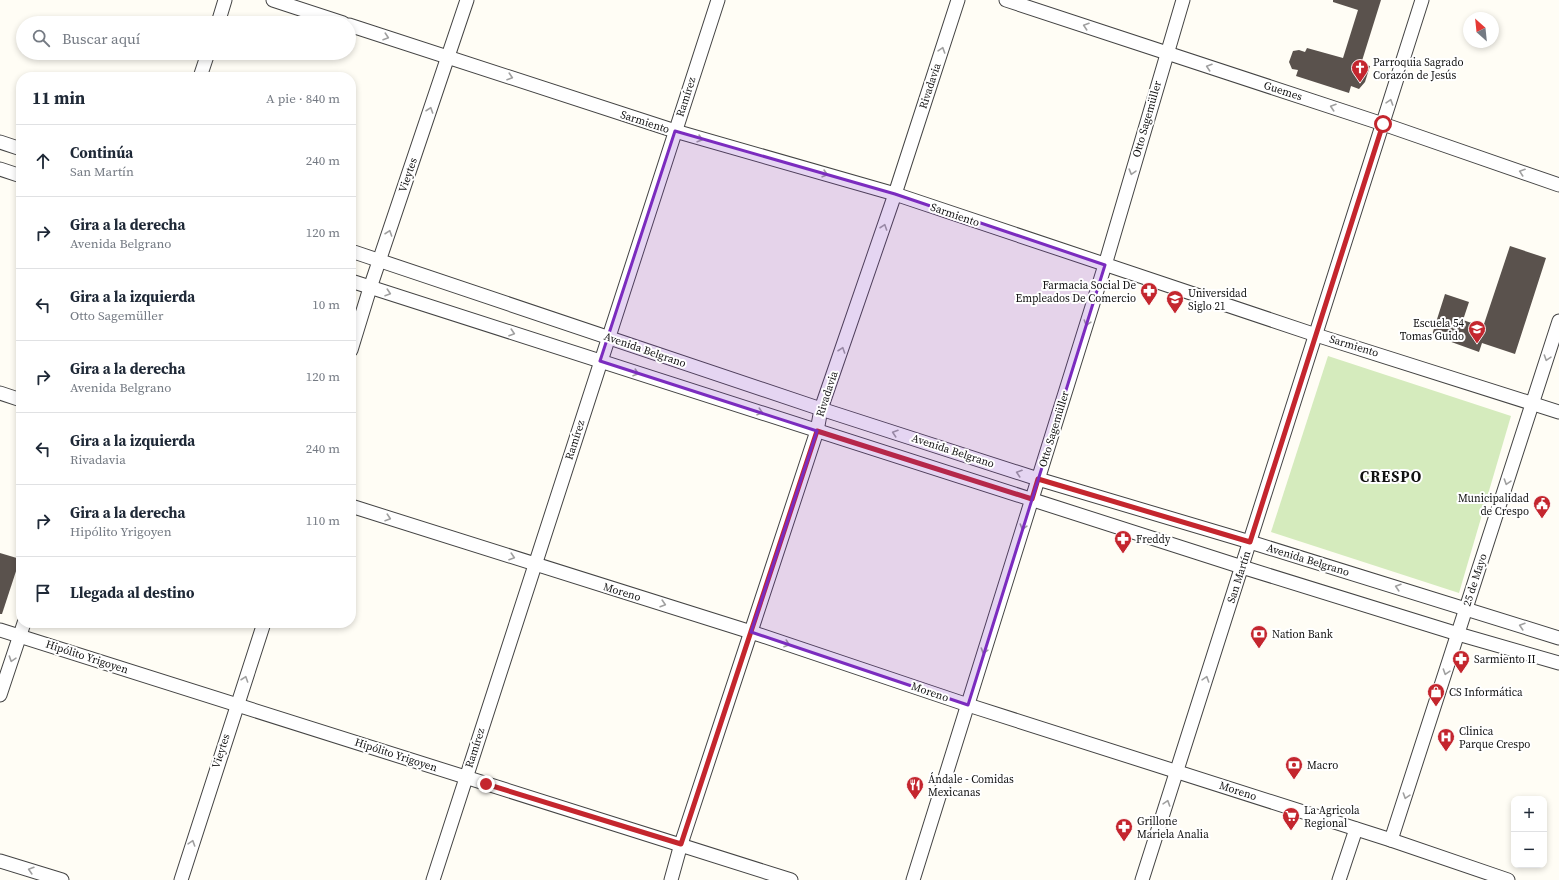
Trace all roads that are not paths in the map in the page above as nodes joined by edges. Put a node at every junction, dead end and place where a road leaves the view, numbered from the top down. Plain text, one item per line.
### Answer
1 (225, 0) edge
2 (273, 0) edge
3 (467, 0) edge
4 (718, 0) edge
5 (958, 0) edge
6 (1006, 0) edge
7 (1183, 0) edge
8 (1422, 0) edge
9 (220, 16) edge
10 (322, 16) edge
11 (356, 27) edge
12 (1166, 53) junction
13 (448, 57) junction
14 (206, 60) edge
15 (202, 72) edge
16 (1383, 124) junction
17 (675, 131) junction
18 (0, 142) edge
19 (16, 147) edge
20 (0, 169) edge
21 (16, 174) edge
22 (1559, 185) edge
23 (895, 194) junction
24 (356, 252) edge
25 (380, 259) junction
26 (1105, 265) junction
27 (356, 283) edge
28 (370, 288) junction
29 (1559, 321) edge
30 (356, 334) edge
31 (1316, 335) junction
32 (608, 338) junction
33 (600, 361) junction
34 (0, 393) edge
35 (16, 398) edge
36 (1533, 403) junction
37 (822, 409) junction
38 (1559, 412) edge
39 (817, 431) junction
40 (1038, 479) junction
41 (1032, 499) junction
42 (356, 508) edge
43 (1250, 542) junction
44 (535, 565) junction
45 (1242, 567) junction
46 (1466, 608) junction
47 (22, 628) edge
48 (262, 628) edge
49 (0, 630) edge
50 (751, 632) junction
51 (1458, 634) junction
52 (19, 636) junction
53 (1559, 638) edge
54 (1559, 664) edge
55 (0, 695) edge
56 (968, 704) junction
57 (236, 705) junction
58 (1177, 771) junction
59 (466, 777) junction
60 (1356, 828) junction
61 (1391, 840) junction
62 (681, 844) junction
63 (0, 861) edge
64 (62, 880) edge
65 (181, 880) edge
66 (432, 880) edge
67 (671, 880) edge
68 (791, 880) edge
69 (913, 880) edge
70 (1142, 880) edge
71 (1339, 880) edge
72 (1508, 880) edge

1 - 9 street
2 - 10 street
3 - 13 street, Vieytes
4 - 17 street, Ramírez
23 -> 5 street, Rivadavia
12 -> 6 street, Guemes
7 - 12 street, Otto Sagemüller
16 -> 8 street, San Martín
11 -> 13 street, Sarmiento
16 -> 12 street, Guemes
12 -> 26 street, Otto Sagemüller
13 -> 17 street, Sarmiento
25 -> 13 street, Vieytes
14 - 15 street
22 -> 16 street, Guemes
16 - 31 street, San Martín
17 -> 23 street, Sarmiento
17 - 32 street, Ramírez
18 - 19 street
20 - 21 street
23 - 26 street, Sarmiento
37 -> 23 street, Rivadavia
24 - 25 street, Avenida Belgrano
25 - 28 street, Vieytes
25 - 32 street, Avenida Belgrano
26 - 31 street, Sarmiento
26 -> 40 street, Otto Sagemüller
27 - 28 street, Avenida Belgrano
28 - 30 street, Vieytes
28 -> 33 street, Avenida Belgrano
29 -> 36 street, 25 de Mayo
31 - 36 street, Sarmiento
31 - 43 street, San Martín
32 - 33 street, Ramírez
32 - 37 street, Avenida Belgrano
33 -> 39 street, Avenida Belgrano
33 - 44 street, Ramírez
34 - 35 street
36 - 38 street, Sarmiento
36 -> 46 street, 25 de Mayo
37 - 39 street, Rivadavia
40 -> 37 street, Avenida Belgrano
39 - 41 street, Avenida Belgrano
39 - 50 street, Rivadavia
40 - 41 street, Otto Sagemüller
40 - 43 street, Avenida Belgrano
41 - 45 street, Avenida Belgrano
41 -> 56 street, Otto Sagemüller
42 -> 44 street, Moreno
43 - 45 street, San Martín
46 -> 43 street, Avenida Belgrano
44 -> 50 street, Moreno
44 - 59 street, Ramírez
45 - 51 street, Avenida Belgrano
58 -> 45 street, San Martín
46 - 51 street, 25 de Mayo
53 -> 46 street, Avenida Belgrano
47 - 52 street
57 -> 48 street, Vieytes
49 - 52 street, Hipólito Yrigoyen
50 -> 56 street, Moreno
50 - 62 street, Rivadavia
51 - 54 street, Avenida Belgrano
51 -> 61 street, 25 de Mayo
52 -> 55 street
52 - 57 street, Hipólito Yrigoyen
56 - 58 street, Moreno
56 - 69 street, Otto Sagemüller
57 - 59 street, Hipólito Yrigoyen
65 -> 57 street, Vieytes
58 - 60 street, Moreno
70 -> 58 street, San Martín
59 - 62 street, Hipólito Yrigoyen
59 - 66 street, Ramírez
60 - 61 street, Moreno
60 - 71 street
61 - 72 street, Moreno
62 - 67 street, Rivadavia
62 - 68 street, Hipólito Yrigoyen
64 -> 63 street

